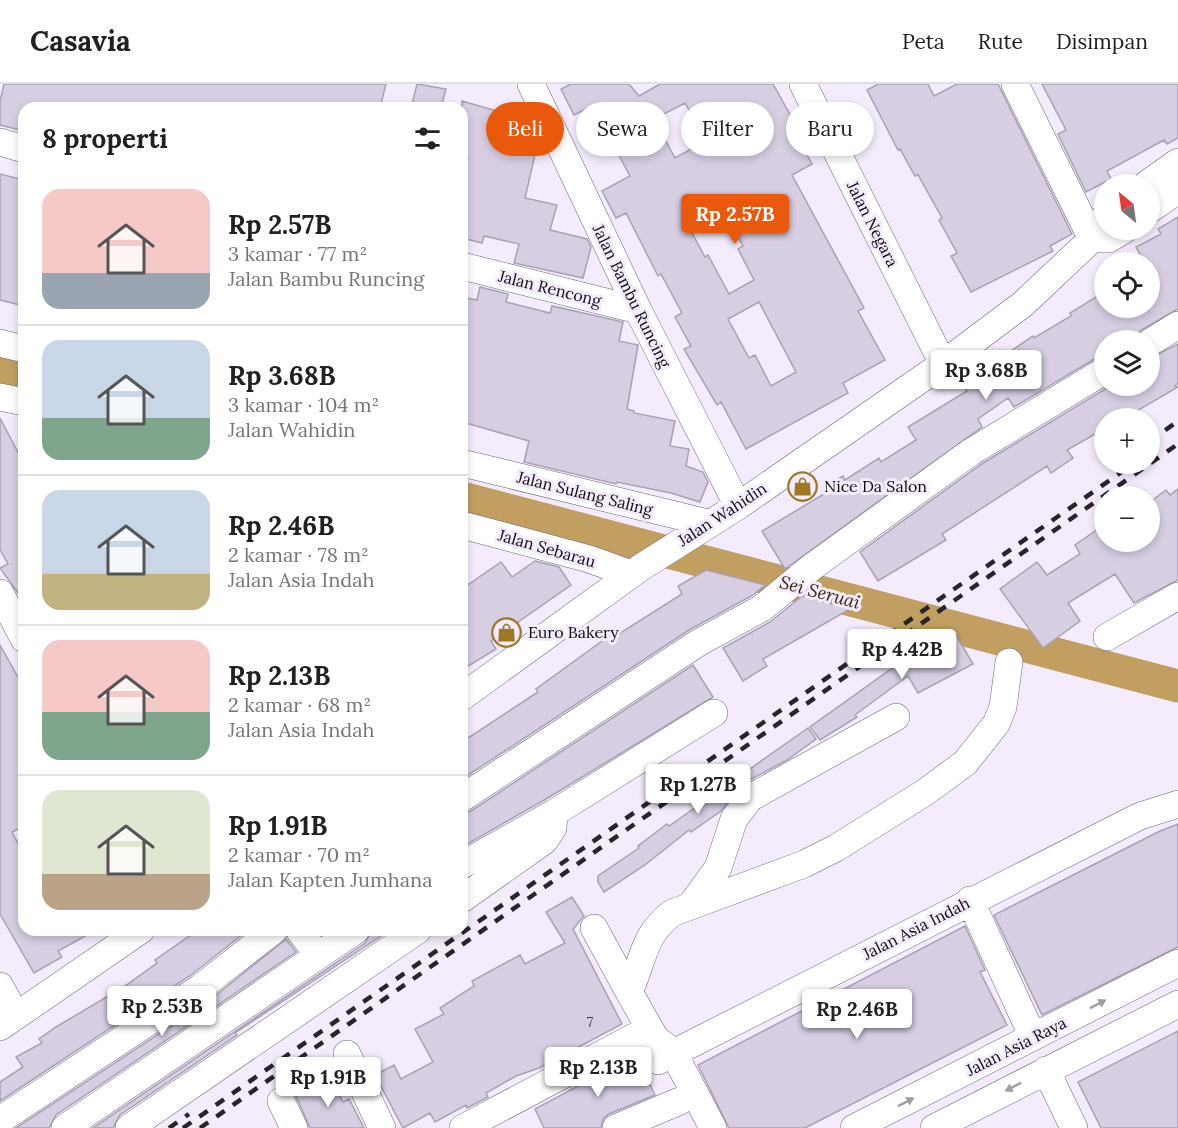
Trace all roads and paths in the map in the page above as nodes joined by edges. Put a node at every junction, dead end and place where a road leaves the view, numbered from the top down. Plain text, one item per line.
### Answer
1 (803, 84) edge
2 (1015, 84) edge
3 (528, 85) edge
4 (0, 142) edge
5 (18, 147) edge
6 (1178, 162) edge
7 (1160, 175) edge
8 (1178, 190) edge
9 (1160, 202) edge
10 (1094, 221) edge
11 (1094, 232) edge
12 (468, 268) edge
13 (638, 310) junction
14 (1178, 325) edge
15 (1160, 337) edge
16 (0, 343) edge
17 (18, 348) edge
18 (943, 364) junction
19 (1094, 377) edge
20 (0, 397) edge
21 (18, 401) edge
22 (468, 465) edge
23 (738, 506) junction
24 (704, 525) junction
25 (468, 527) edge
26 (636, 571) junction
27 (0, 593) edge
28 (1178, 596) edge
29 (18, 628) edge
30 (1107, 637) dead end
31 (1009, 662) dead end
32 (468, 693) edge
33 (714, 713) dead end
34 (896, 717) dead end
35 (468, 794) edge
36 (1178, 804) edge
37 (554, 813) junction
38 (468, 862) edge
39 (468, 895) edge
40 (970, 900) junction
41 (692, 904) junction
42 (594, 928) dead end
43 (132, 936) edge
44 (266, 936) edge
45 (304, 936) edge
46 (346, 936) edge
47 (409, 936) edge
48 (317, 954) junction
49 (1178, 963) edge
50 (0, 986) edge
51 (200, 988) junction
52 (629, 992) junction
53 (1178, 1004) edge
54 (221, 1021) junction
55 (8, 1022) edge
56 (134, 1033) junction
57 (1033, 1037) junction
58 (659, 1045) junction
59 (347, 1054) dead end
60 (158, 1067) junction
61 (1046, 1070) junction
62 (281, 1101) dead end
63 (680, 1101) junction
64 (15, 1119) edge
65 (65, 1128) edge
66 (129, 1128) edge
67 (294, 1128) edge
68 (382, 1128) edge
69 (464, 1128) edge
70 (616, 1128) edge
71 (693, 1128) edge
72 (713, 1128) edge
73 (854, 1128) edge
74 (934, 1128) edge
75 (1074, 1128) edge

1 - 18 street, Jalan Negara
2 - 10 street
3 - 13 street, Jalan Bambu Runcing
4 - 5 street
6 - 7 street
8 - 9 street
11 - 18 street, Jalan Wahidin
12 - 13 street, Jalan Rencong
13 - 23 street, Jalan Bambu Runcing
14 - 15 street
16 - 17 street
18 - 23 street, Jalan Wahidin
19 - 35 street
20 - 21 street
22 - 24 street, Jalan Sulang Saling
23 - 24 street, Jalan Wahidin
24 - 26 street, Jalan Wahidin
25 - 26 street, Jalan Sebarau
26 - 32 street, Jalan Wahidin
27 - 29 street
28 - 30 street
31 - 41 street
33 - 37 street
34 - 41 street
36 - 40 street, Jalan Asia Indah
37 - 38 street
37 - 39 street
40 - 57 street
40 - 58 street, Jalan Asia Indah
41 - 52 street
42 - 52 street
43 - 55 street
44 - 51 street
45 - 48 street
46 - 48 street
47 - 66 street
48 - 54 street
57 -> 49 street, Jalan Asia Raya
50 - 55 street
51 - 54 street
51 - 56 street
52 - 58 street
53 - 61 street
54 - 60 street
56 - 60 street
56 - 64 street
73 -> 57 street, Jalan Asia Raya
58 - 63 street
58 - 69 street, Jalan Asia Indah
58 - 72 street
59 - 68 street
60 - 65 street
61 -> 74 street
61 - 75 street
62 - 67 street
63 - 70 street
63 - 71 street

